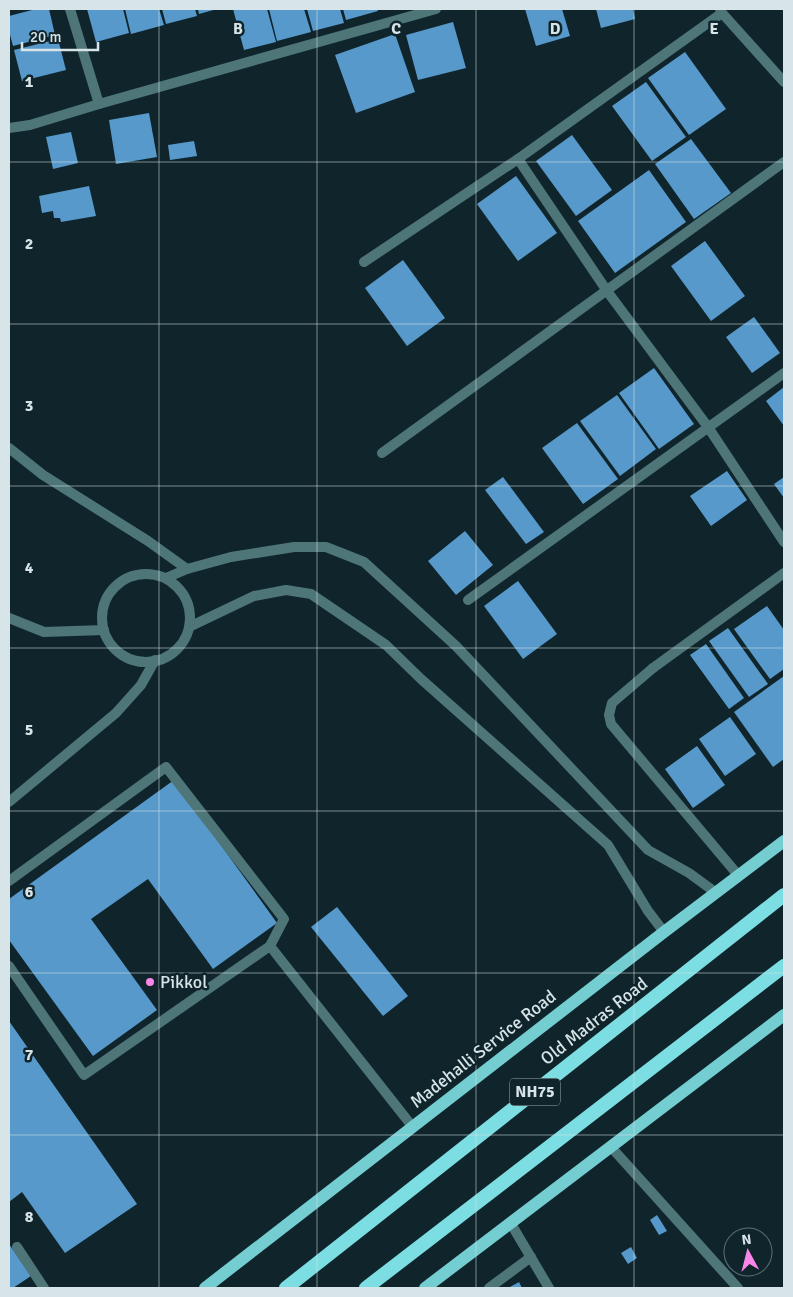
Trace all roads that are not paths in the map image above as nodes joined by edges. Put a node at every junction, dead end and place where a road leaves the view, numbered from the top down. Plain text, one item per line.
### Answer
1 (70, 9) edge
2 (431, 9) edge
3 (721, 11) edge
4 (784, 82) edge
5 (99, 104) junction
6 (9, 128) edge
7 (518, 160) junction
8 (784, 162) edge
9 (364, 262) dead end
10 (607, 291) junction
11 (784, 373) edge
12 (708, 427) junction
13 (9, 448) edge
14 (382, 454) dead end
15 (784, 542) edge
16 (187, 569) junction
17 (784, 573) edge
18 (166, 578) junction
19 (468, 600) dead end
20 (9, 618) edge
21 (189, 626) junction
22 (104, 630) junction
23 (155, 660) junction
24 (9, 802) edge
25 (784, 841) edge
26 (738, 875) junction
27 (9, 881) edge
28 (715, 892) junction
29 (784, 895) edge
30 (664, 932) junction
31 (270, 946) junction
32 (9, 966) edge
33 (784, 966) edge
34 (784, 1015) edge
35 (412, 1126) junction
36 (611, 1146) junction
37 (510, 1222) junction
38 (17, 1247) dead end
39 (531, 1257) junction
40 (44, 1288) edge
41 (205, 1288) edge
42 (286, 1288) edge
43 (366, 1288) edge
44 (425, 1288) edge
45 (489, 1288) edge
46 (550, 1288) edge
47 (738, 1288) edge

1 - 5 street
2 - 5 street
3 - 4 street
3 - 7 street
5 - 6 street
7 - 9 street
7 - 10 street
8 - 10 street
10 - 12 street
10 - 14 street
11 - 12 street
12 - 15 street
12 - 19 street
13 - 16 street
16 - 18 street
16 - 28 street
17 - 26 street
18 - 21 street
18 - 22 street
20 - 22 street
21 - 23 street
21 - 30 street
22 - 23 street
23 - 24 street
25 - 26 main road, Madehalli Service Road
26 - 28 main road, Madehalli Service Road
27 - 31 street
28 - 30 main road, Madehalli Service Road
29 - 42 highway, Old Madras Road / NH75
30 - 35 main road, Madehalli Service Road
31 - 32 street
31 - 35 street
33 - 43 highway
34 - 36 main road
35 - 41 main road, Madehalli Service Road
36 - 37 main road
36 - 47 street
37 - 39 street
37 - 44 main road
38 - 40 street
39 - 45 street
39 - 46 street

